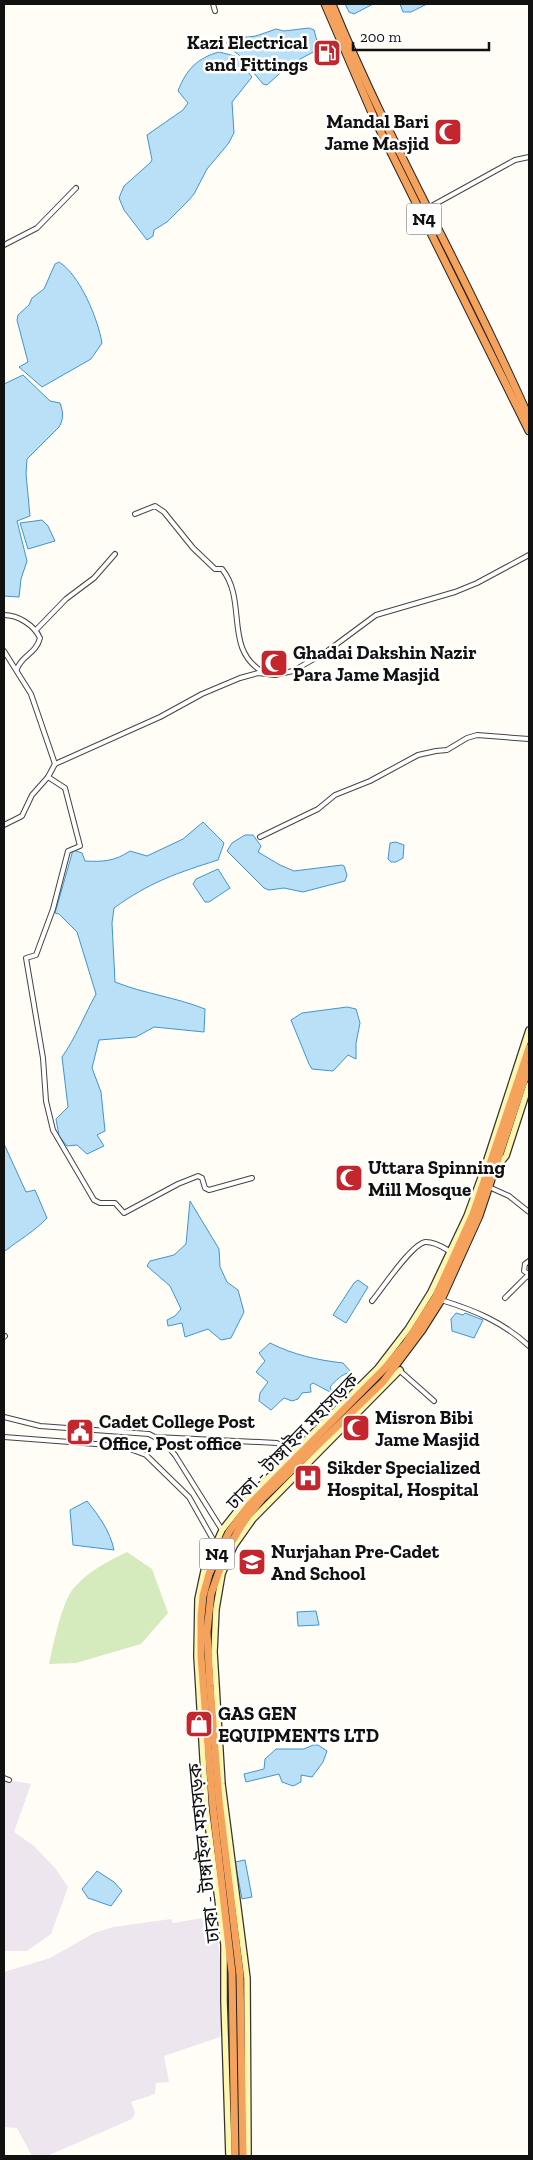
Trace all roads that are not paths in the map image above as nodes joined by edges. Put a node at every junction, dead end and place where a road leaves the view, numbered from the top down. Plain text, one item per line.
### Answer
1 (213, 4) edge
2 (325, 4) edge
3 (332, 4) edge
4 (215, 11) dead end
5 (529, 157) edge
6 (76, 188) dead end
7 (428, 208) junction
8 (4, 245) edge
9 (468, 288) junction
10 (460, 291) junction
11 (529, 418) edge
12 (529, 431) edge
13 (135, 514) dead end
14 (115, 554) dead end
15 (529, 555) edge
16 (4, 615) edge
17 (36, 630) junction
18 (4, 651) edge
19 (17, 669) junction
20 (264, 672) junction
21 (529, 738) edge
22 (55, 764) junction
23 (48, 777) junction
24 (4, 825) edge
25 (260, 837) dead end
26 (529, 1030) edge
27 (529, 1048) edge
28 (529, 1066) edge
29 (529, 1085) edge
30 (491, 1164) junction
31 (252, 1178) dead end
32 (489, 1187) junction
33 (529, 1212) edge
34 (453, 1253) junction
35 (529, 1261) edge
36 (529, 1275) edge
37 (505, 1298) dead end
38 (441, 1300) junction
39 (372, 1301) dead end
40 (529, 1346) edge
41 (398, 1368) junction
42 (434, 1401) dead end
43 (4, 1418) edge
44 (4, 1437) edge
45 (156, 1437) junction
46 (294, 1456) junction
47 (222, 1530) junction
48 (216, 1543) junction
49 (4, 1778) edge
50 (10, 1780) dead end
51 (213, 1840) junction
52 (246, 2153) edge
53 (229, 2156) edge
54 (236, 2156) edge

1 - 4 street
2 - 10 highway, N4
3 - 7 highway, N4
5 - 7 street
6 - 8 street
7 - 9 highway, N4
9 - 10 highway
9 - 11 highway, N4
10 - 12 highway, N4
13 - 20 street
14 - 17 street
15 - 20 street
16 - 17 street
17 - 19 street
18 - 19 street
19 - 22 street
20 - 22 street
21 - 25 street
22 - 23 street
23 - 24 street
23 - 31 street
26 - 30 main road
27 - 30 highway, ঢাকা - টাঙ্গাইল মহাসড়ক / N4
28 - 30 highway, ঢাকা - টাঙ্গাইল মহাসড়ক / N4
29 - 30 main road
30 - 32 highway, ঢাকা - টাঙ্গাইল মহাসড়ক / N4
30 - 34 highway, ঢাকা - টাঙ্গাইল মহাসড়ক / N4
32 - 33 street
32 - 38 highway, ঢাকা - টাঙ্গাইল মহাসড়ক / N4
34 - 39 street
34 - 46 highway, ঢাকা - টাঙ্গাইল মহাসড়ক / N4
35 - 36 street
36 - 37 street
38 - 40 street
38 - 41 highway, ঢাকা - টাঙ্গাইল মহাসড়ক / N4
41 - 42 street
41 - 52 highway, ঢাকা - টাঙ্গাইল মহাসড়ক / N4
43 - 45 street
44 - 48 street
45 - 46 street
45 - 47 street
46 - 47 main road
46 - 51 highway, ঢাকা - টাঙ্গাইল মহাসড়ক / N4
47 - 48 main road
48 - 51 main road
49 - 50 street
51 - 53 main road
51 - 54 highway, ঢাকা - টাঙ্গাইল মহাসড়ক / N4

